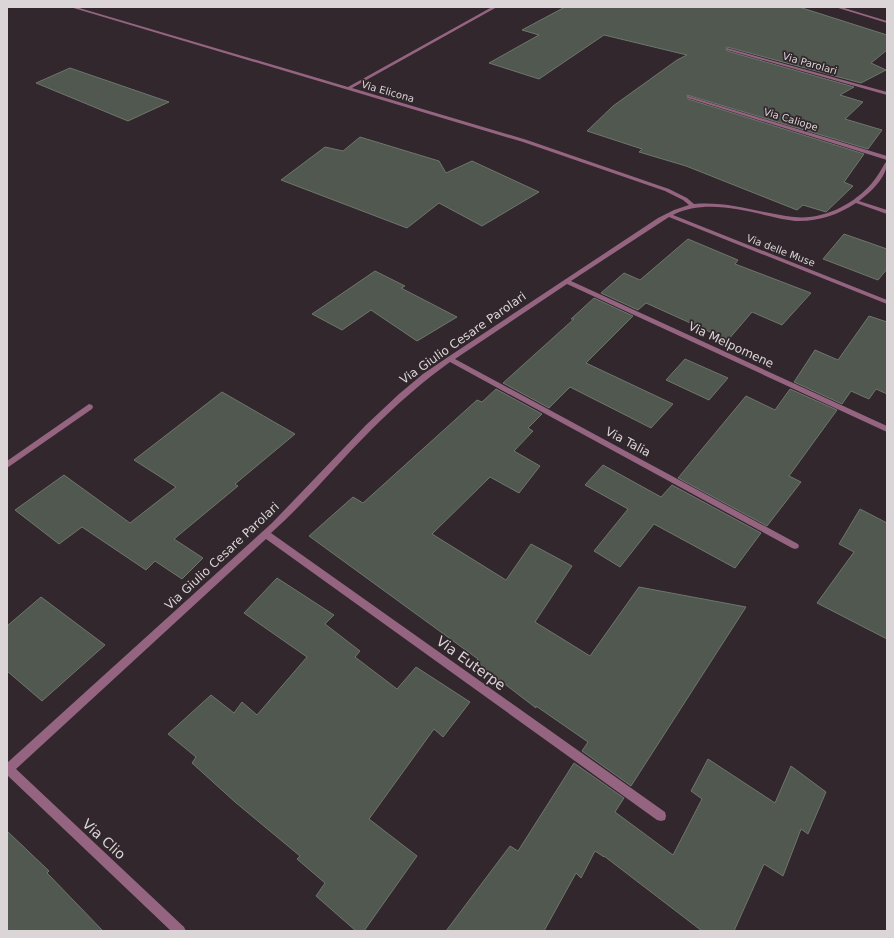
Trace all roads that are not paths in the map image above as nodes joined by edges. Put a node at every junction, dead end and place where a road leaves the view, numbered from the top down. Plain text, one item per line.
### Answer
1 (72, 7) edge
2 (494, 7) edge
3 (838, 7) edge
4 (887, 22) edge
5 (729, 49) dead end
6 (348, 89) junction
7 (887, 94) edge
8 (690, 97) dead end
9 (887, 158) edge
10 (887, 164) edge
11 (855, 201) junction
12 (694, 206) junction
13 (887, 212) edge
14 (669, 215) junction
15 (566, 281) junction
16 (887, 302) edge
17 (450, 359) junction
18 (89, 407) dead end
19 (887, 429) edge
20 (7, 465) edge
21 (266, 534) junction
22 (795, 546) dead end
23 (8, 769) edge
24 (661, 816) dead end
25 (180, 931) edge

1 - 6 street, Via Elicona
2 - 6 street
3 - 4 street
5 - 7 street, Via Parolari
6 - 12 street, Via Elicona
8 - 9 street, Via Caliope
10 - 11 street, Via Giulio Cesare Parolari
11 - 12 street, Via Giulio Cesare Parolari
11 - 13 street
12 - 14 street, Via Giulio Cesare Parolari
14 - 15 street, Via Giulio Cesare Parolari
14 - 16 street, Via delle Muse
15 - 17 street, Via Giulio Cesare Parolari
15 - 19 street, Via Melpomene
17 - 21 street, Via Giulio Cesare Parolari
17 - 22 street, Via Talia
18 - 20 street
21 - 23 street, Via Giulio Cesare Parolari
21 - 24 street, Via Euterpe
23 - 25 street, Via Clio

